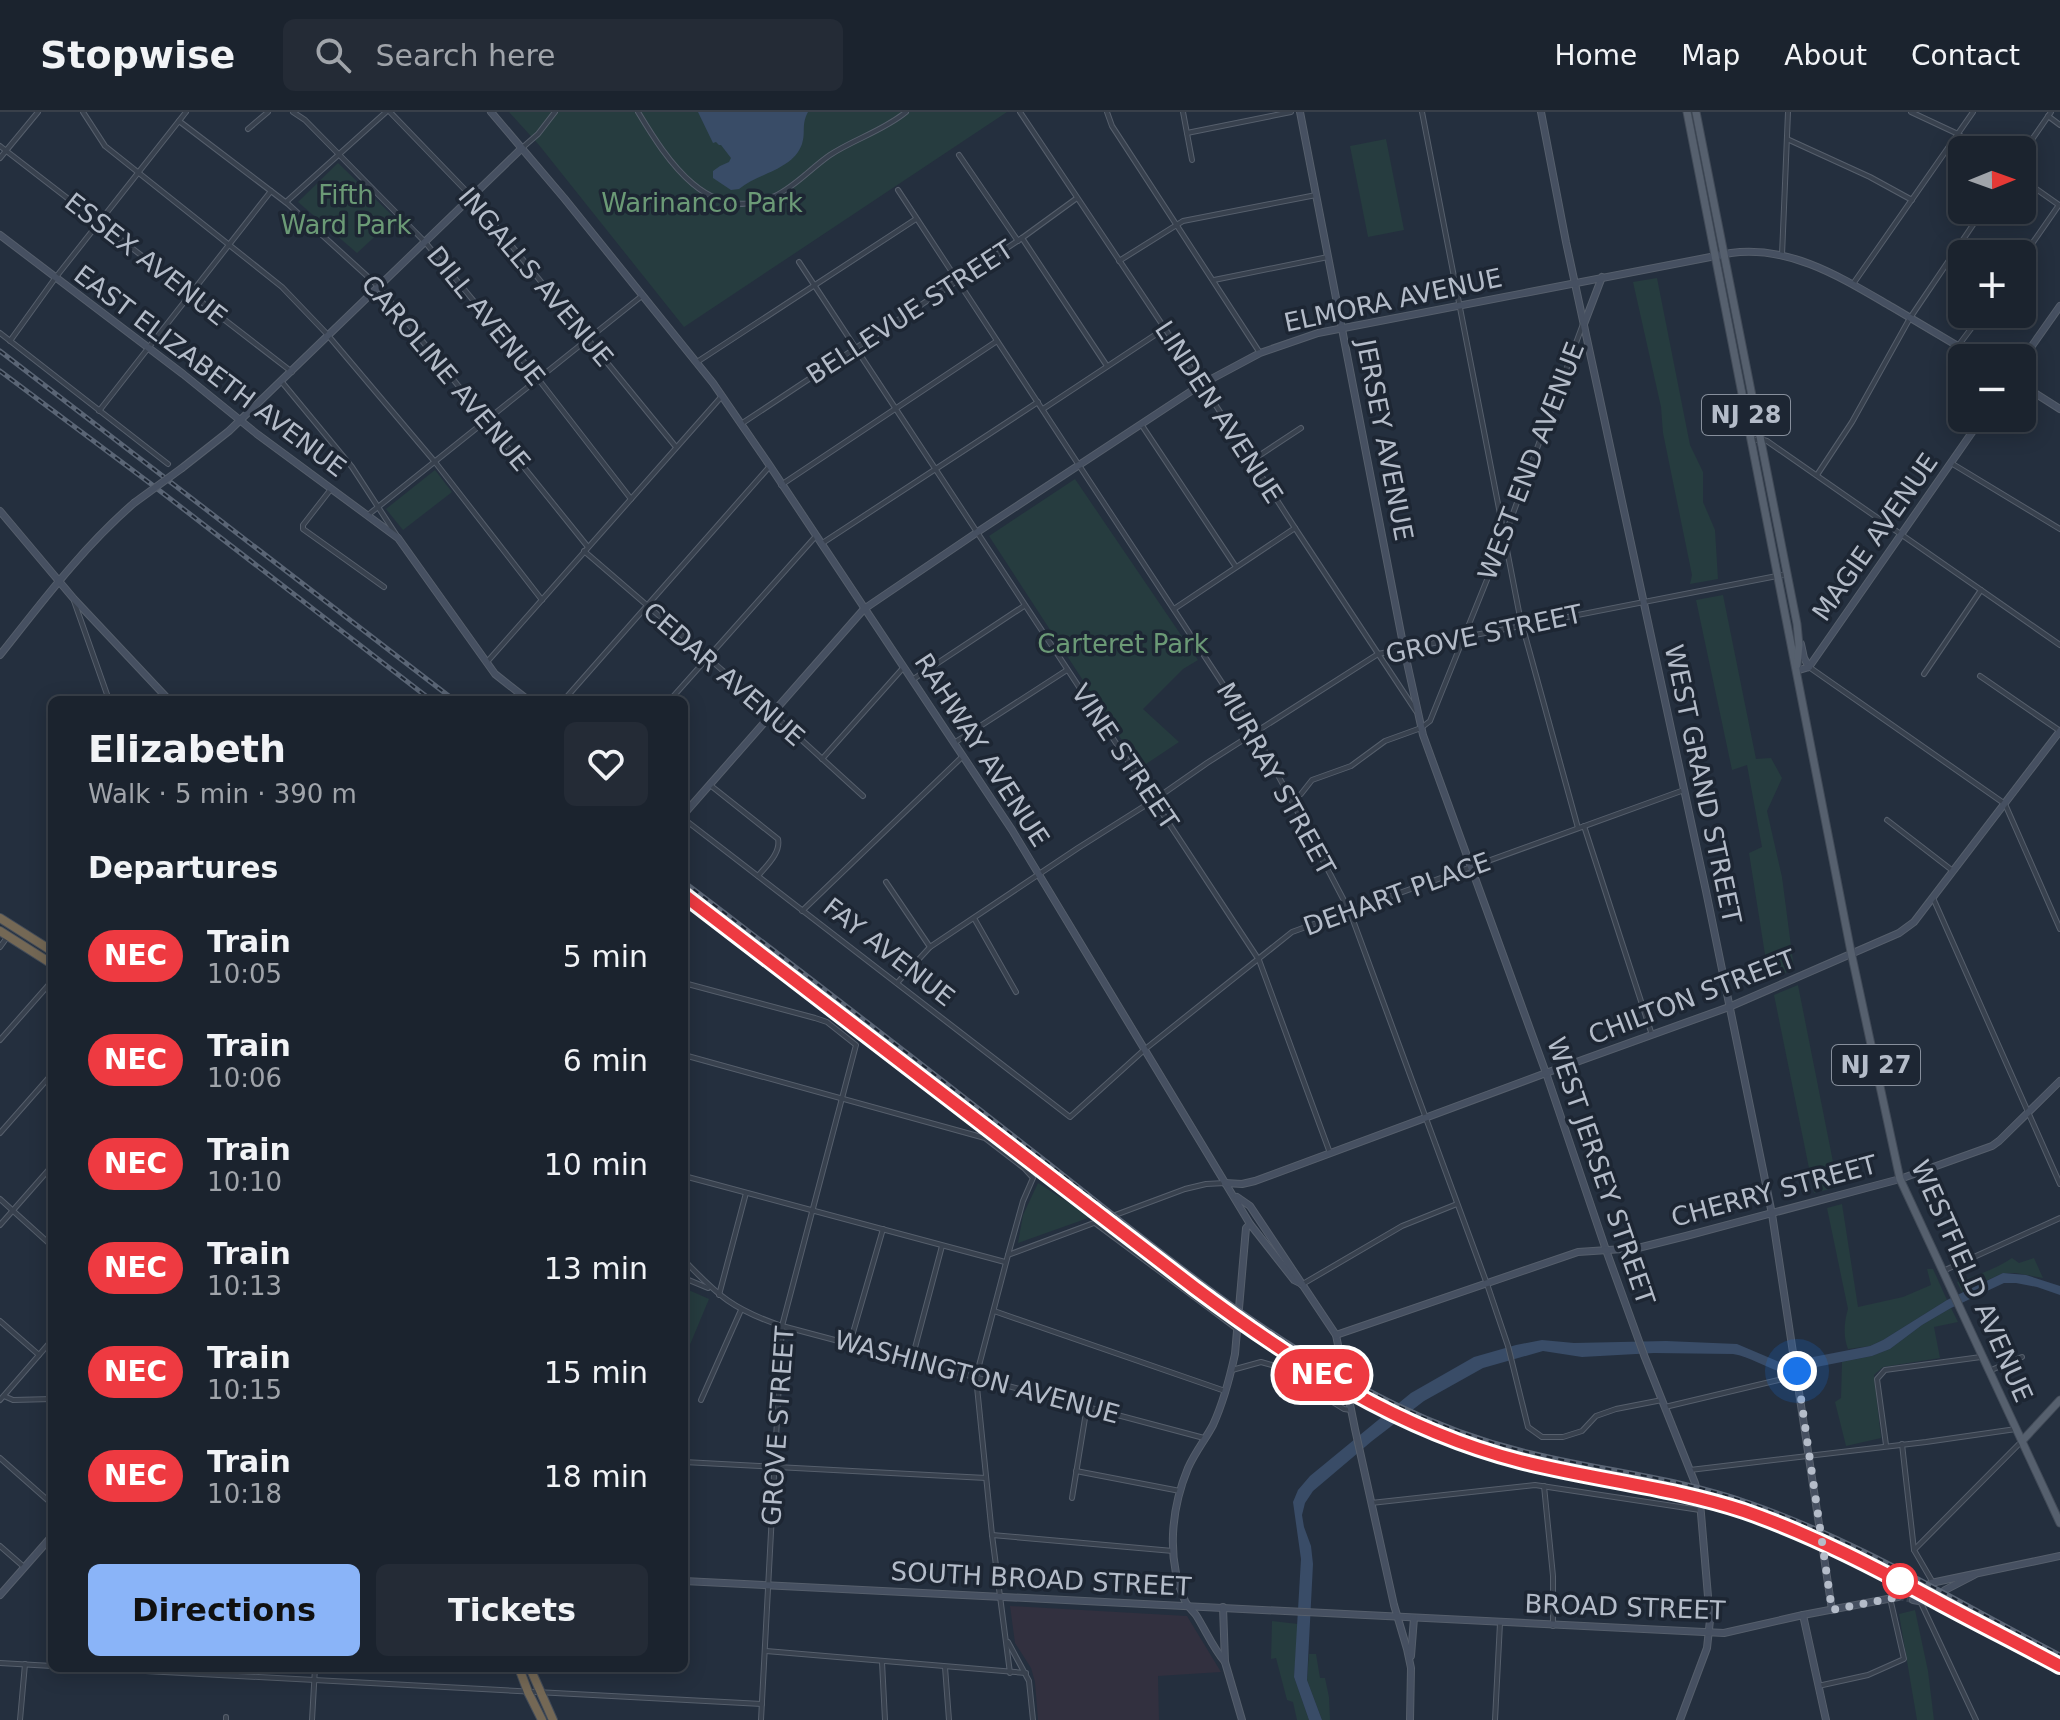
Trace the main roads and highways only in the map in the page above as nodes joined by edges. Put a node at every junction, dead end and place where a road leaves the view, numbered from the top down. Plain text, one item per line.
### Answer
1 (1687, 112) edge
2 (1696, 112) edge
3 (1698, 146) junction
4 (1740, 361) junction
5 (1782, 574) junction
6 (1796, 671) junction
7 (0, 918) edge
8 (4, 934) edge
9 (48, 948) edge
10 (1851, 952) joint
11 (48, 962) edge
12 (2060, 1400) edge
13 (2022, 1441) junction
14 (2060, 1523) edge
15 (520, 1672) edge
16 (532, 1672) edge
17 (542, 1720) edge
18 (553, 1720) edge

1 - 3 main road, WESTFIELD AVENUE / NJ 28
2 - 3 main road, WESTFIELD AVENUE / NJ 28
3 - 4 main road, WESTFIELD AVENUE / NJ 28
3 - 4 main road, WESTFIELD AVENUE / NJ 28
4 - 5 main road, WESTFIELD AVENUE / NJ 28
5 - 6 main road, WESTFIELD AVENUE / NJ 28
5 - 6 main road, WESTFIELD AVENUE / NJ 28
6 - 10 main road, WESTFIELD AVENUE / NJ 28
7 - 9 highway
8 - 11 highway
10 - 13 main road, WESTFIELD AVENUE / NJ 27
12 - 13 main road
13 - 14 main road, WESTFIELD AVENUE / NJ 27
15 - 17 highway
16 - 18 highway

